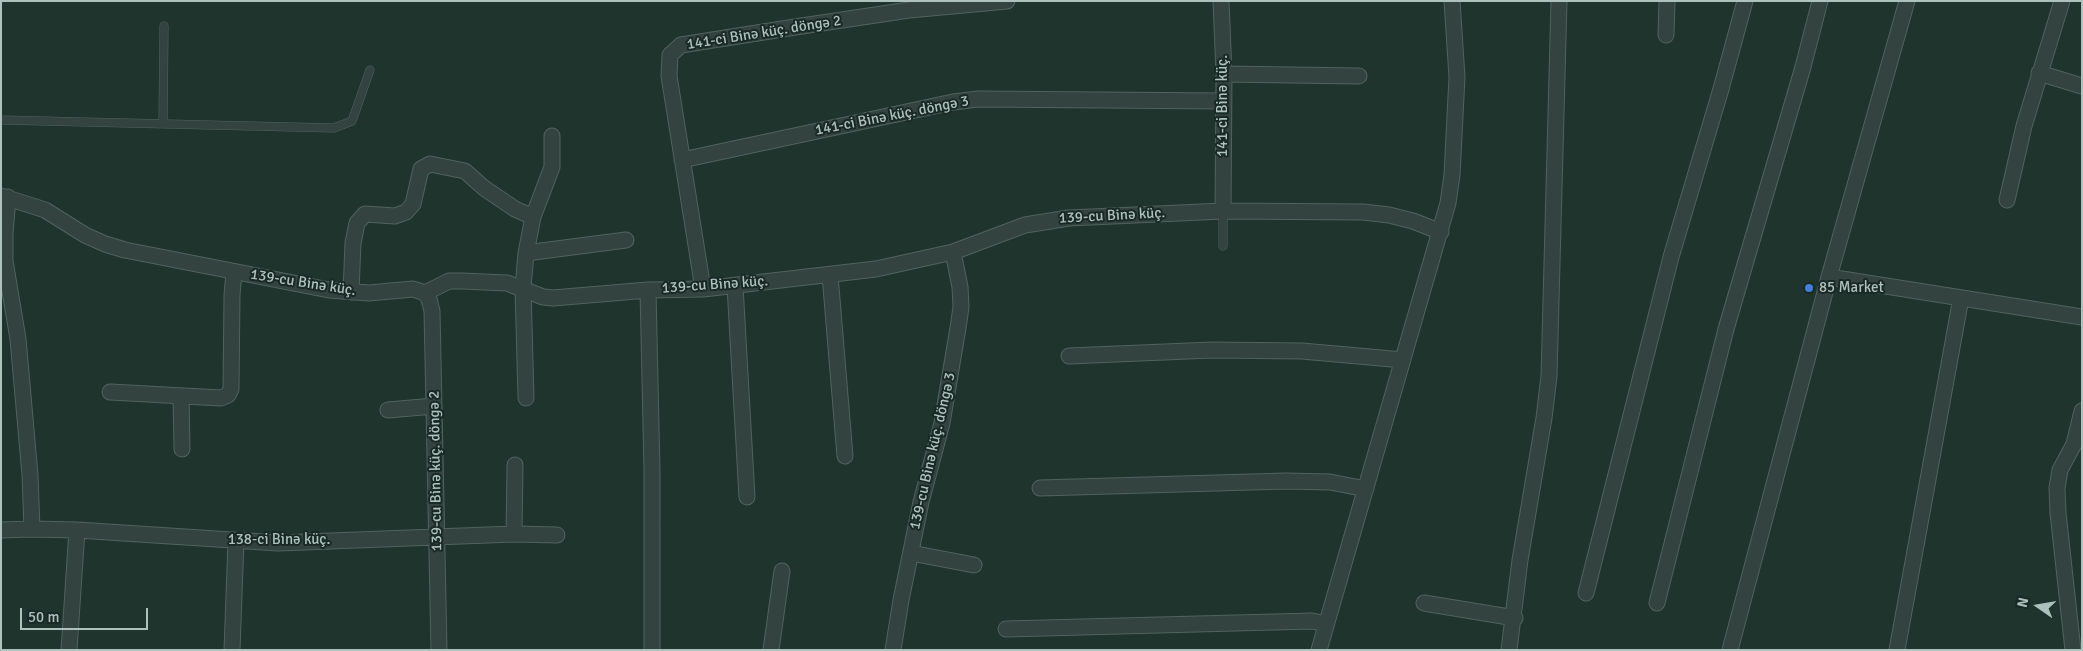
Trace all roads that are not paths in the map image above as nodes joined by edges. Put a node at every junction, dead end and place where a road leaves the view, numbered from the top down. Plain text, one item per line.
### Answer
1 (1006, 1) edge
2 (1221, 1) edge
3 (1452, 1) edge
4 (1559, 1) edge
5 (1667, 1) edge
6 (1745, 1) edge
7 (1820, 1) edge
8 (1907, 1) edge
9 (2062, 1) edge
10 (164, 26) dead end
11 (1666, 35) dead end
12 (370, 70) dead end
13 (2039, 73) junction
14 (1224, 74) junction
15 (1359, 76) dead end
16 (2082, 86) edge
17 (1224, 101) junction
18 (1, 120) edge
19 (163, 124) junction
20 (552, 136) dead end
21 (682, 160) junction
22 (5, 197) edge
23 (2007, 200) dead end
24 (1223, 211) junction
25 (533, 217) junction
26 (1441, 232) junction
27 (626, 240) dead end
28 (1223, 246) dead end
29 (953, 252) junction
30 (526, 253) junction
31 (234, 272) junction
32 (830, 275) junction
33 (1829, 277) junction
34 (735, 286) junction
35 (523, 288) junction
36 (703, 289) junction
37 (648, 290) junction
38 (351, 292) junction
39 (425, 293) junction
40 (1961, 298) junction
41 (2082, 317) edge
42 (1070, 356) dead end
43 (1403, 360) junction
44 (110, 392) dead end
45 (181, 396) junction
46 (526, 398) dead end
47 (434, 406) junction
48 (388, 410) dead end
49 (2082, 411) edge
50 (182, 449) dead end
51 (845, 456) dead end
52 (2075, 457) edge
53 (515, 465) dead end
54 (1040, 488) dead end
55 (1366, 489) junction
56 (747, 497) dead end
57 (32, 529) junction
58 (1, 530) edge
59 (77, 530) junction
60 (514, 534) junction
61 (557, 535) dead end
62 (438, 537) junction
63 (236, 541) junction
64 (911, 553) junction
65 (974, 565) dead end
66 (782, 571) dead end
67 (1586, 593) dead end
68 (1424, 603) dead end
69 (1657, 603) dead end
70 (1514, 618) junction
71 (1326, 624) junction
72 (1006, 630) dead end
73 (69, 650) edge
74 (232, 650) edge
75 (439, 650) edge
76 (652, 650) edge
77 (770, 650) edge
78 (893, 650) edge
79 (1319, 650) edge
80 (1510, 650) edge
81 (1730, 650) edge
82 (1897, 650) edge
83 (2073, 650) edge

1 - 21 street, 141-ci Binə küç. döngə 2
2 - 14 street, 141-ci Binə küç.
3 - 26 street
4 - 70 street
5 - 11 street
6 - 67 street
7 - 69 street
8 - 33 street
9 - 13 street
10 - 19 lane
12 - 19 lane
13 - 16 street
13 - 23 street
14 - 15 street
14 - 17 street, 141-ci Binə küç.
17 - 21 street, 141-ci Binə küç. döngə 3
17 - 24 street, 141-ci Binə küç.
18 - 19 lane
20 - 25 street
21 - 36 street, 141-ci Binə küç. döngə 2
22 - 31 street, 139-cu Binə küç.
22 - 57 street
24 - 26 street, 139-cu Binə küç.
24 - 28 lane
24 - 29 street, 139-cu Binə küç.
25 - 30 street
25 - 38 street
26 - 43 street
27 - 30 street
29 - 32 street, 139-cu Binə küç.
29 - 64 street, 139-cu Binə küç. döngə 3
30 - 35 street
31 - 38 street, 139-cu Binə küç.
31 - 45 street
32 - 34 street, 139-cu Binə küç.
32 - 51 street
33 - 40 street
33 - 81 street
34 - 36 street, 139-cu Binə küç.
34 - 56 street
35 - 37 street, 139-cu Binə küç.
35 - 39 street, 139-cu Binə küç.
35 - 46 street
36 - 37 street, 139-cu Binə küç.
37 - 76 street
38 - 39 street, 139-cu Binə küç.
39 - 47 street, 139-cu Binə küç. döngə 2
40 - 41 street
40 - 82 street
42 - 43 street
43 - 55 street
44 - 45 street
45 - 50 street
47 - 48 street
47 - 62 street, 139-cu Binə küç. döngə 2
49 - 52 street
52 - 83 street
53 - 60 street
54 - 55 street
55 - 71 street
57 - 58 street, 138-ci Binə küç.
57 - 59 street, 138-ci Binə küç.
59 - 63 street, 138-ci Binə küç.
59 - 73 street
60 - 61 street, 138-ci Binə küç.
60 - 62 street, 138-ci Binə küç.
62 - 63 street, 138-ci Binə küç.
62 - 75 street, 139-cu Binə küç. döngə 2
63 - 74 street
64 - 65 street
64 - 78 street, 139-cu Binə küç. döngə 3
66 - 77 street
68 - 70 street
70 - 80 street
71 - 72 street
71 - 79 street

